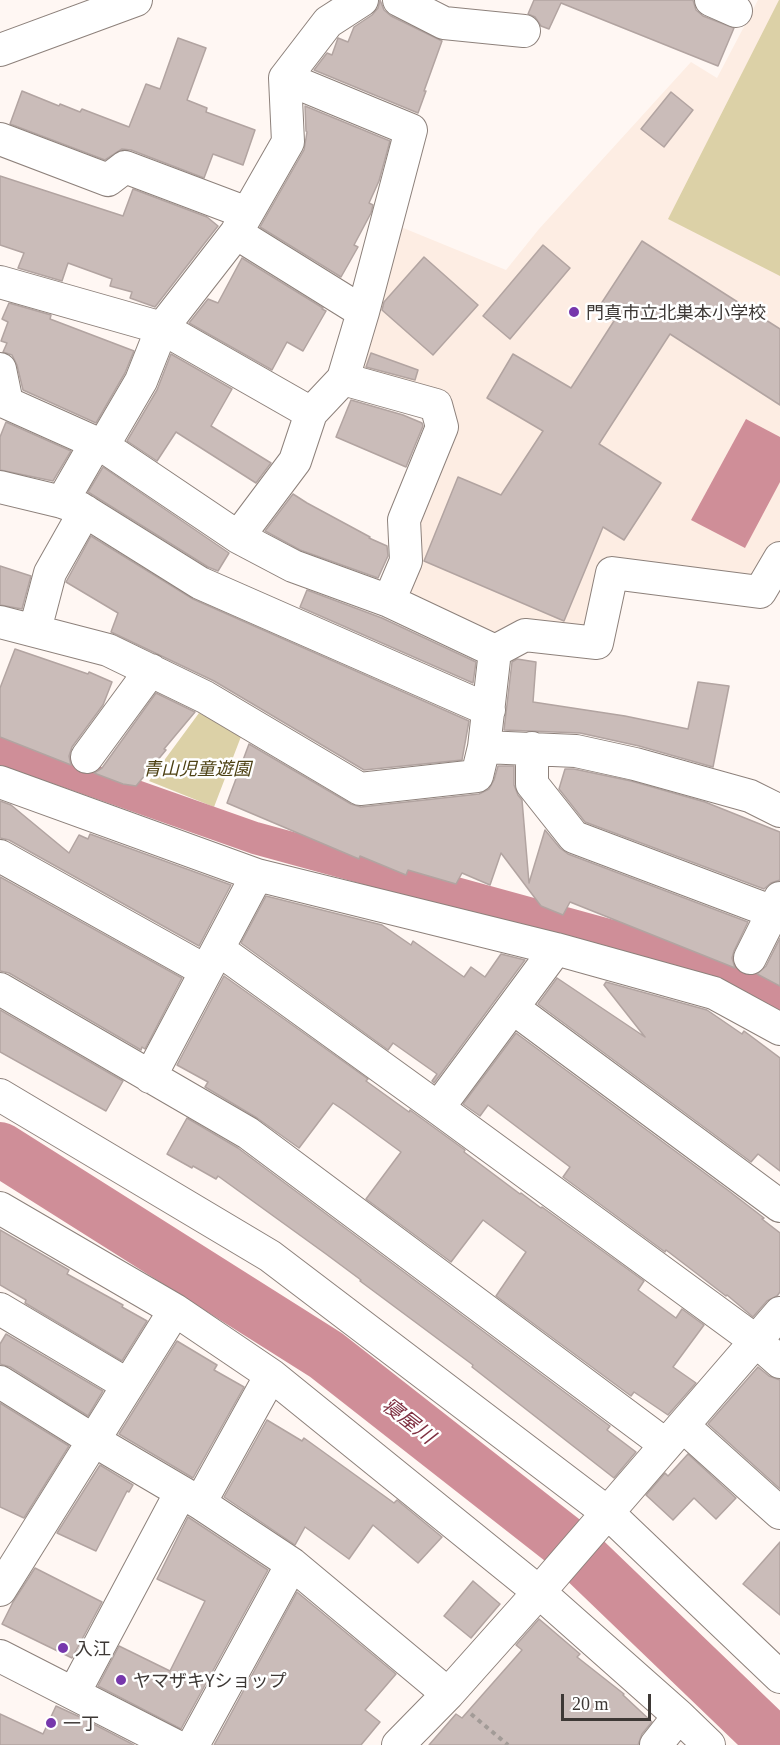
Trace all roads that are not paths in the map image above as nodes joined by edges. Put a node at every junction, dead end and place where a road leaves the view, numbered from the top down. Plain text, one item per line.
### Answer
1 (136, 0) edge
2 (362, 0) edge
3 (399, 0) edge
4 (524, 31) dead end
5 (0, 50) edge
6 (285, 78) junction
7 (0, 139) edge
8 (242, 223) junction
9 (0, 282) edge
10 (363, 312) junction
11 (162, 328) junction
12 (0, 369) edge
13 (343, 379) junction
14 (311, 413) junction
15 (100, 445) junction
16 (0, 487) edge
17 (74, 507) junction
18 (238, 537) junction
19 (780, 558) edge
20 (770, 598) edge
21 (388, 601) junction
22 (10, 630) edge
23 (495, 651) junction
24 (151, 670) junction
25 (489, 710) junction
26 (484, 747) junction
27 (532, 748) junction
28 (87, 757) dead end
29 (0, 782) edge
30 (780, 811) edge
31 (0, 856) edge
32 (257, 875) junction
33 (776, 905) edge
34 (556, 949) junction
35 (750, 958) dead end
36 (212, 960) junction
37 (0, 988) edge
38 (513, 1008) junction
39 (780, 1029) edge
40 (150, 1077) junction
41 (0, 1095) edge
42 (438, 1108) junction
43 (780, 1206) edge
44 (0, 1208) edge
45 (175, 1310) junction
46 (1, 1312) edge
47 (780, 1313) edge
48 (756, 1341) junction
49 (780, 1362) edge
50 (271, 1375) junction
51 (0, 1382) edge
52 (128, 1385) junction
53 (674, 1436) junction
54 (93, 1440) junction
55 (190, 1497) junction
56 (608, 1513) junction
57 (780, 1513) edge
58 (292, 1564) junction
59 (0, 1590) edge
60 (540, 1592) junction
61 (0, 1656) edge
62 (780, 1677) edge
63 (74, 1694) junction
64 (448, 1694) junction
65 (679, 1716) junction
66 (174, 1745) edge
67 (193, 1745) edge
68 (398, 1745) edge
69 (656, 1745) edge
70 (709, 1745) edge

1 - 5 street
2 - 6 street
3 - 4 street
6 - 8 street
6 - 10 street
7 - 8 street
8 - 10 street
8 - 11 street
9 - 11 street
10 - 13 street
11 - 14 street
11 - 15 street
12 - 15 street
13 - 14 street
13 - 21 street
14 - 18 street
15 - 17 street
15 - 18 street
16 - 17 street
17 - 22 street
17 - 25 street
18 - 21 street
19 - 20 street
20 - 23 street
21 - 23 street
22 - 24 street
23 - 25 street
24 - 26 street
24 - 28 street
25 - 26 street
26 - 27 street
27 - 30 street
27 - 33 street
29 - 32 street
31 - 36 street
32 - 34 street
32 - 36 street
33 - 35 street
34 - 38 street
34 - 39 street
36 - 40 street
36 - 42 street
37 - 40 street
38 - 42 street
38 - 43 street
40 - 53 street
41 - 56 street
42 - 48 street
44 - 45 street
45 - 50 street
45 - 52 street
46 - 52 street
47 - 48 street
48 - 49 street
48 - 53 street
50 - 55 street
50 - 60 street
51 - 54 street
52 - 54 street
53 - 56 street
53 - 57 street
54 - 55 street
54 - 59 street
55 - 58 street
55 - 63 street
56 - 60 street
56 - 62 street
58 - 64 street
58 - 67 street
60 - 64 street
60 - 65 street
61 - 63 street
63 - 66 street
64 - 68 street
65 - 69 street
65 - 70 street

